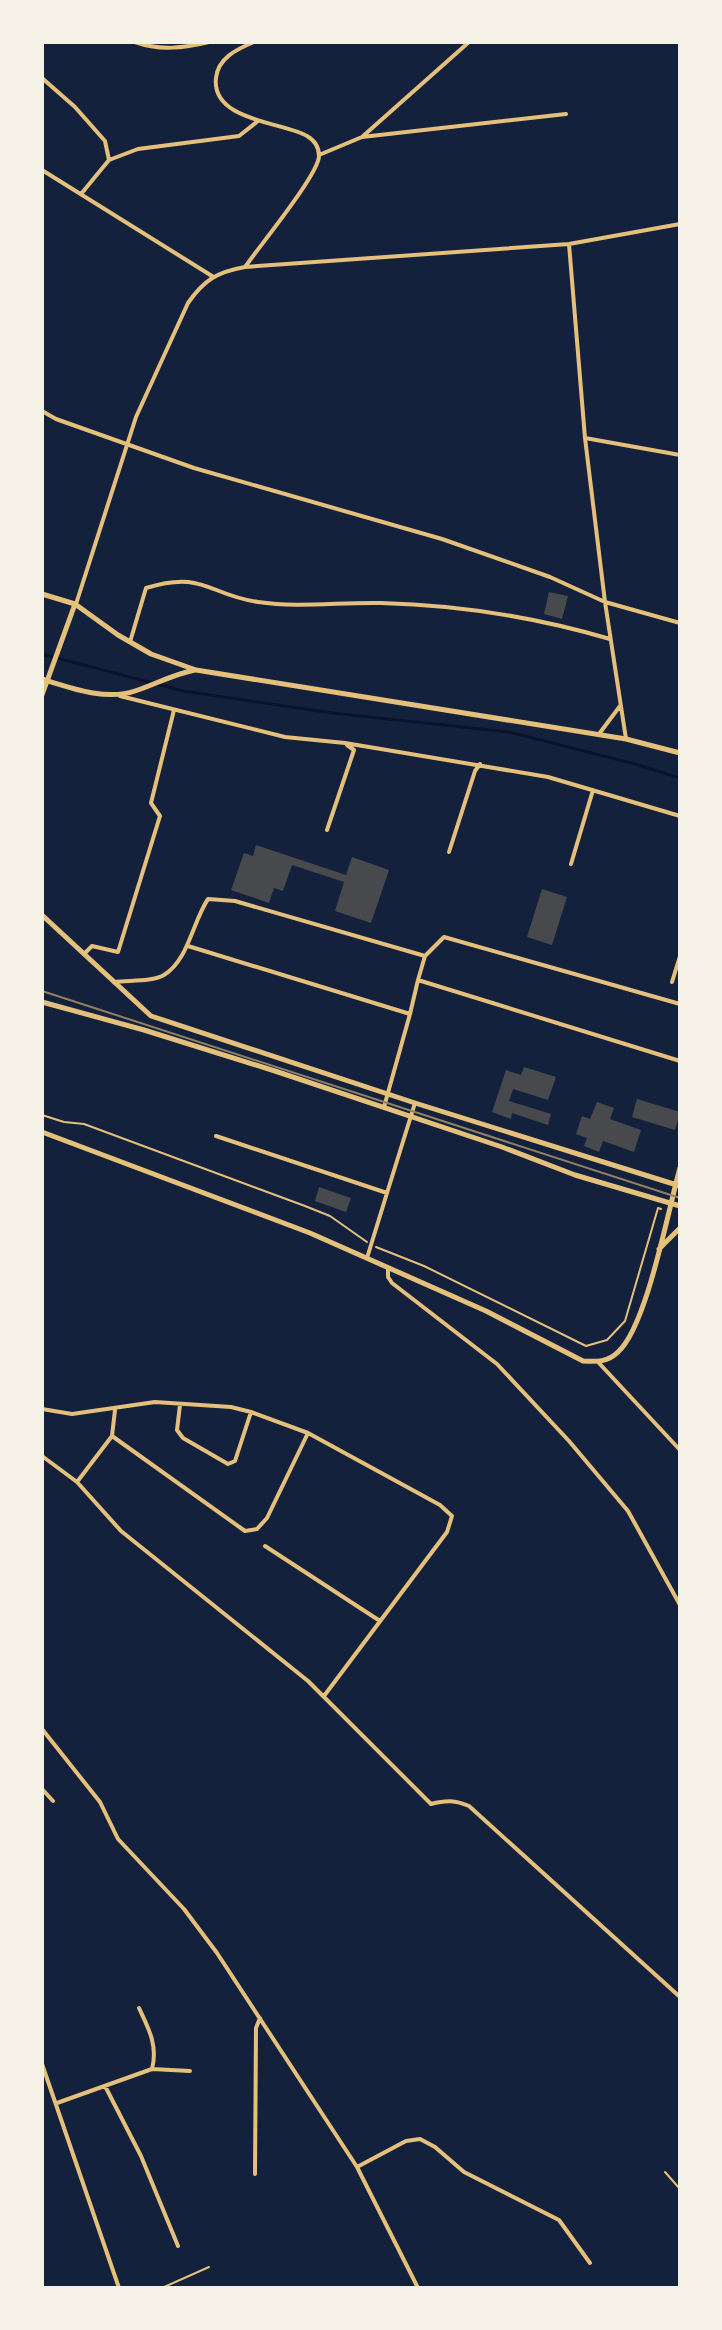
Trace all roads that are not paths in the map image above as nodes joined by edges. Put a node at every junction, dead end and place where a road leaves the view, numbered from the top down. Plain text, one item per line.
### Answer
1 (135, 42) edge
2 (209, 42) edge
3 (254, 42) edge
4 (469, 42) edge
5 (42, 78) edge
6 (566, 114) dead end
7 (258, 121) junction
8 (362, 137) junction
9 (319, 155) junction
10 (109, 160) junction
11 (42, 170) edge
12 (81, 194) junction
13 (680, 218) edge
14 (680, 224) edge
15 (672, 225) junction
16 (569, 244) junction
17 (245, 267) junction
18 (212, 276) junction
19 (42, 411) edge
20 (585, 438) junction
21 (127, 445) junction
22 (680, 455) edge
23 (42, 594) edge
24 (605, 602) junction
25 (75, 604) junction
26 (680, 623) edge
27 (610, 639) junction
28 (130, 642) junction
29 (196, 670) junction
30 (44, 680) edge
31 (42, 695) edge
32 (117, 695) junction
33 (622, 704) junction
34 (174, 710) junction
35 (598, 735) junction
36 (626, 739) junction
37 (345, 743) junction
38 (680, 753) edge
39 (480, 764) junction
40 (593, 790) junction
41 (680, 816) edge
42 (327, 830) dead end
43 (449, 852) dead end
44 (571, 864) dead end
45 (42, 915) edge
46 (188, 946) junction
47 (84, 954) junction
48 (425, 956) junction
49 (680, 956) edge
50 (418, 980) junction
51 (114, 982) junction
52 (672, 982) dead end
53 (42, 1002) edge
54 (680, 1004) edge
55 (410, 1014) junction
56 (680, 1061) edge
57 (388, 1094) junction
58 (415, 1103) junction
59 (384, 1107) junction
60 (410, 1116) junction
61 (42, 1132) edge
62 (216, 1136) dead end
63 (680, 1168) edge
64 (678, 1185) edge
65 (387, 1193) junction
66 (670, 1203) junction
67 (680, 1206) edge
68 (680, 1228) edge
69 (659, 1250) junction
70 (367, 1258) junction
71 (388, 1267) junction
72 (598, 1362) junction
73 (180, 1405) junction
74 (42, 1409) edge
75 (115, 1410) junction
76 (251, 1412) junction
77 (308, 1433) junction
78 (112, 1436) junction
79 (680, 1450) edge
80 (42, 1456) edge
81 (77, 1482) junction
82 (265, 1546) dead end
83 (680, 1605) edge
84 (380, 1621) junction
85 (323, 1697) junction
86 (42, 1729) edge
87 (42, 1789) edge
88 (53, 1801) dead end
89 (680, 1997) edge
90 (139, 2008) dead end
91 (260, 2018) junction
92 (42, 2064) edge
93 (152, 2069) junction
94 (190, 2071) dead end
95 (105, 2086) junction
96 (57, 2103) junction
97 (357, 2167) junction
98 (255, 2174) dead end
99 (178, 2246) dead end
100 (590, 2263) dead end
101 (119, 2288) edge
102 (418, 2288) edge

1 - 2 street
3 - 7 street
4 - 8 street
5 - 10 street
6 - 8 street
7 - 9 street
7 - 10 street
8 - 9 street
9 - 17 street
10 - 12 street
11 - 12 street
12 - 18 street
13 - 15 street
14 - 15 street
15 - 16 street
16 - 17 street
16 - 20 street
17 - 18 street
18 - 21 street
19 - 21 street
20 - 22 street
20 - 24 street
21 - 24 street
21 - 25 street
23 - 25 street
24 - 26 street
24 - 27 street
25 - 28 street
25 - 30 street
27 - 28 street
27 - 33 street
28 - 29 street
29 - 32 street
29 - 35 street
30 - 31 street
30 - 32 street
32 - 34 street
33 - 35 street
33 - 36 street
34 - 37 street
34 - 47 street
35 - 36 street
36 - 38 street
37 - 39 street
37 - 42 street
39 - 40 street
39 - 43 street
40 - 41 street
40 - 44 street
45 - 47 street
46 - 48 street
46 - 51 street
46 - 55 street
47 - 51 street
48 - 50 street
48 - 54 street
49 - 52 street
50 - 55 street
50 - 56 street
51 - 57 street
53 - 59 street
55 - 57 street
57 - 58 street
57 - 59 street
58 - 60 street
58 - 64 street
59 - 60 street
60 - 65 street
60 - 66 street
61 - 70 street
62 - 65 street
63 - 64 street
64 - 66 street
65 - 70 street
66 - 67 street
66 - 69 street
68 - 69 street
69 - 72 street
70 - 71 street
71 - 72 street
71 - 83 street
72 - 79 street
73 - 75 street
73 - 76 street
73 - 76 street
74 - 75 street
75 - 78 street
76 - 77 street
77 - 78 street
77 - 84 street
78 - 81 street
80 - 81 street
81 - 85 street
82 - 84 street
84 - 85 street
85 - 89 street
86 - 91 street
87 - 88 street
90 - 93 street
91 - 97 street
91 - 98 street
92 - 96 street
93 - 94 street
93 - 95 street
95 - 96 street
95 - 99 street
96 - 101 street
97 - 100 street
97 - 102 street

